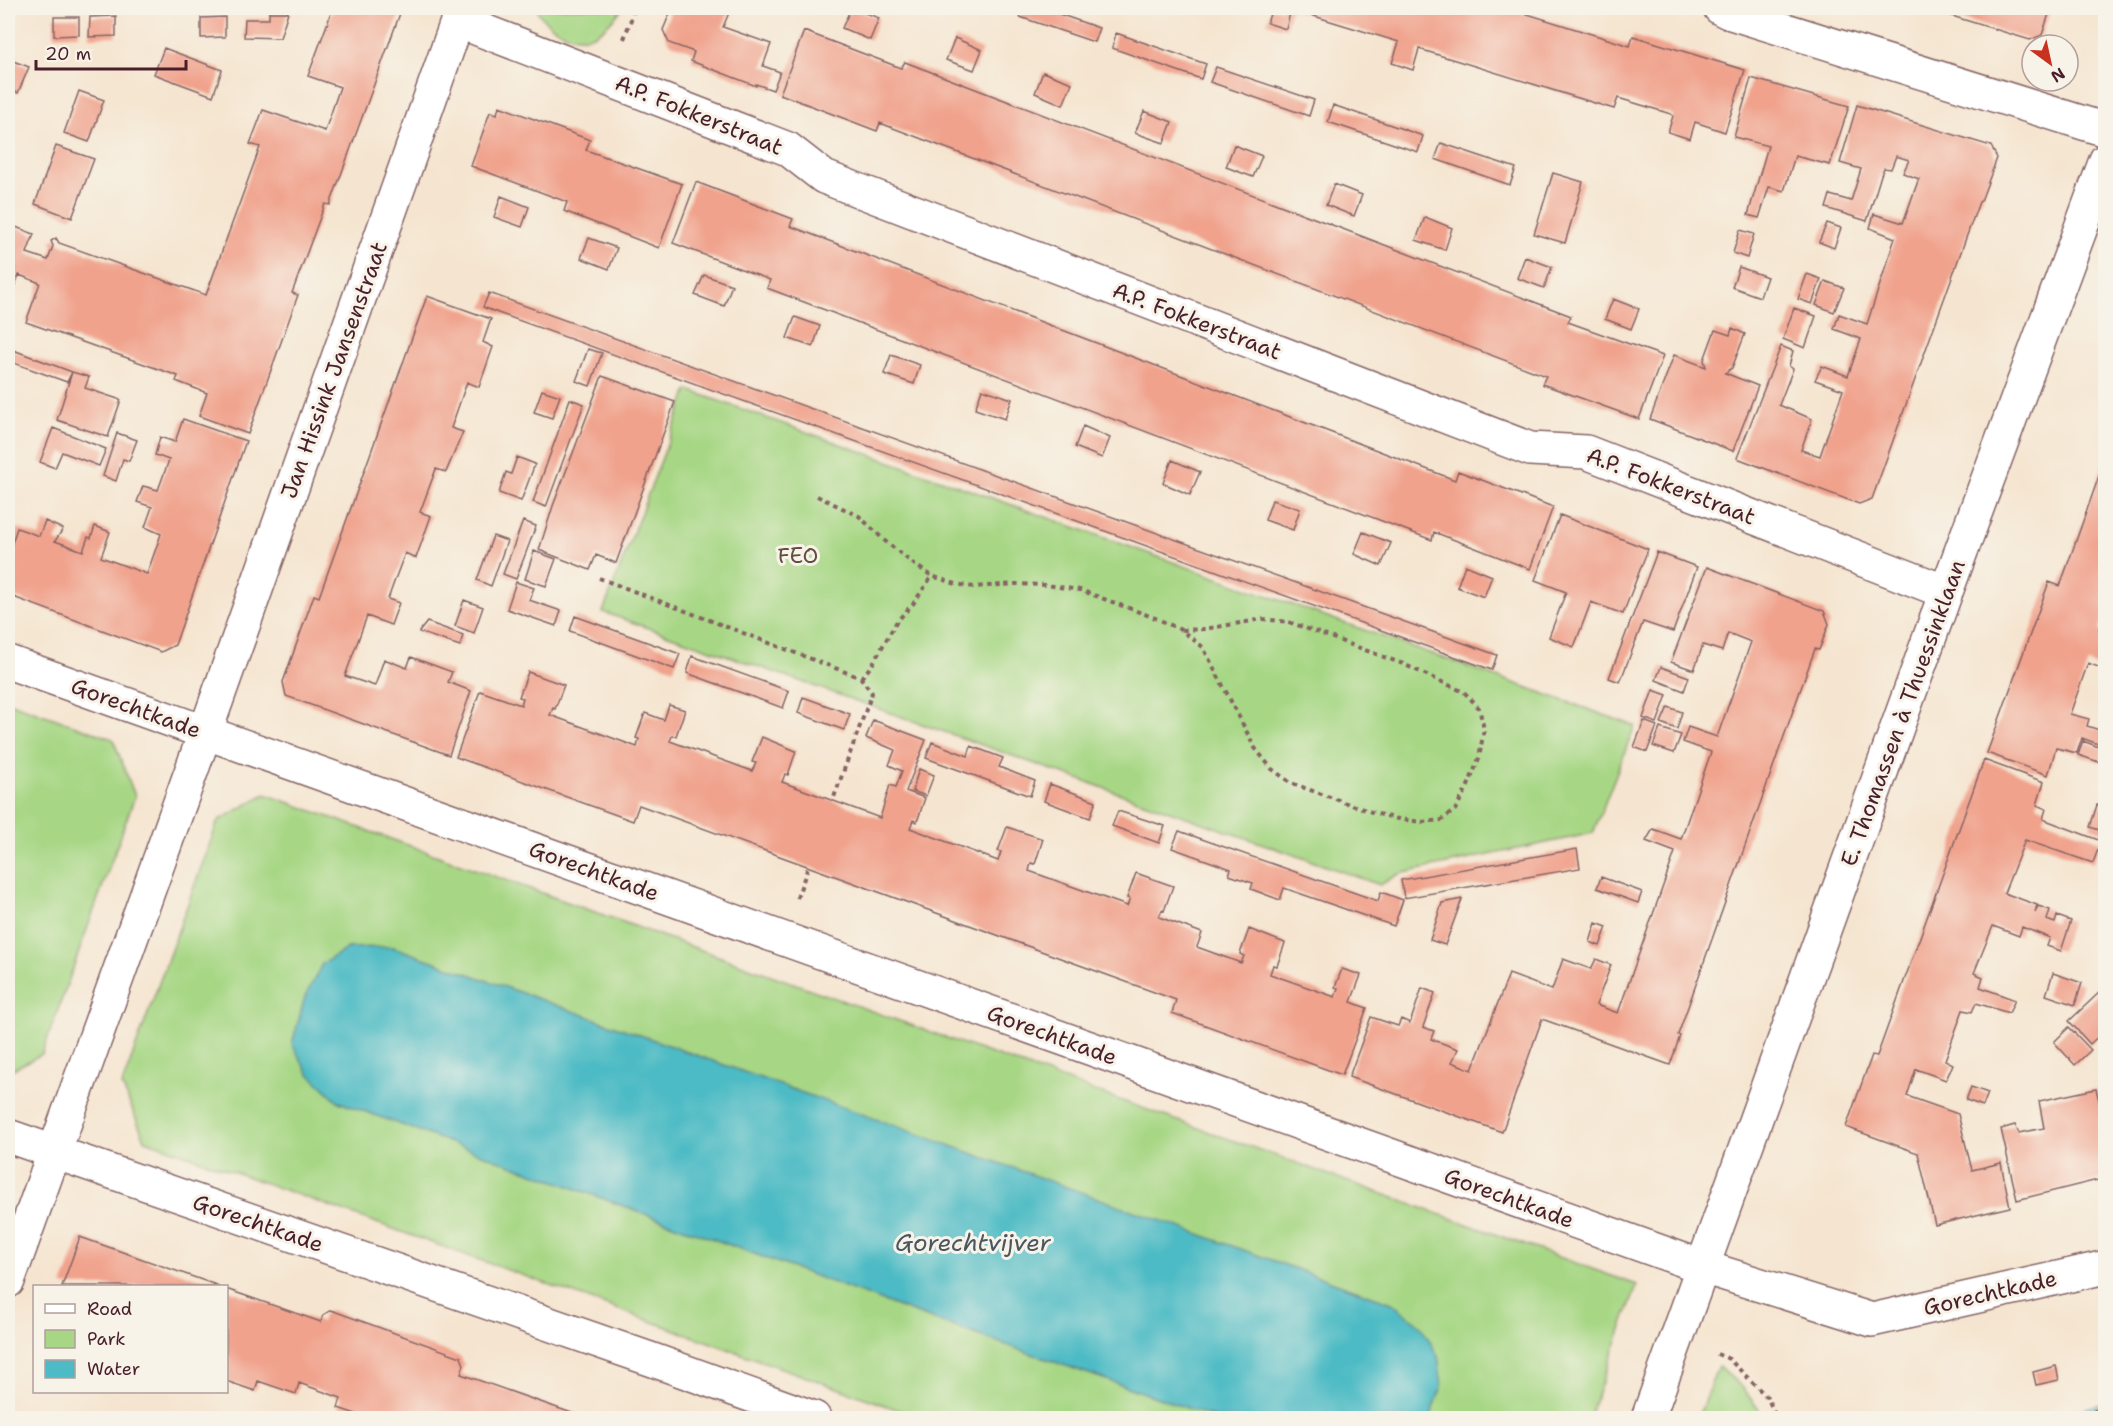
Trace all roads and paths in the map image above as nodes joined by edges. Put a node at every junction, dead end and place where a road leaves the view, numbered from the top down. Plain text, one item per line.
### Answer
1 (1720, 8) edge
2 (460, 14) edge
3 (2106, 130) edge
4 (2106, 160) edge
5 (817, 496) dead end
6 (932, 576) junction
7 (599, 578) dead end
8 (1946, 592) junction
9 (1181, 630) junction
10 (8, 662) edge
11 (861, 678) junction
12 (205, 733) junction
13 (833, 800) dead end
14 (8, 1136) edge
15 (53, 1153) junction
16 (1702, 1267) junction
17 (2106, 1267) edge
18 (8, 1281) edge
19 (1678, 1337) junction
20 (814, 1419) edge
21 (1648, 1419) edge
22 (1777, 1419) edge

1 - 3 street
2 - 8 street, A.P. Fokkerstraat
2 - 12 street, Jan Hissink Jansenstraat
4 - 8 street, E. Thomassen à Thuessinklaan
5 - 6 path
6 - 9 path
6 - 11 path
7 - 11 path
8 - 16 street, E. Thomassen à Thuessinklaan
9 - 9 path
10 - 12 street, Gorechtkade
11 - 13 path
12 - 15 street, Jan Hissink Jansenstraat
12 - 16 street, Gorechtkade
14 - 15 street, Gorechtkade
15 - 18 street, Jan Hissink Jansenstraat
15 - 20 street, Gorechtkade
16 - 17 street, Gorechtkade
16 - 19 street, E. Thomassen à Thuessinklaan
19 - 21 street, E. Thomassen à Thuessinklaan
19 - 22 path

